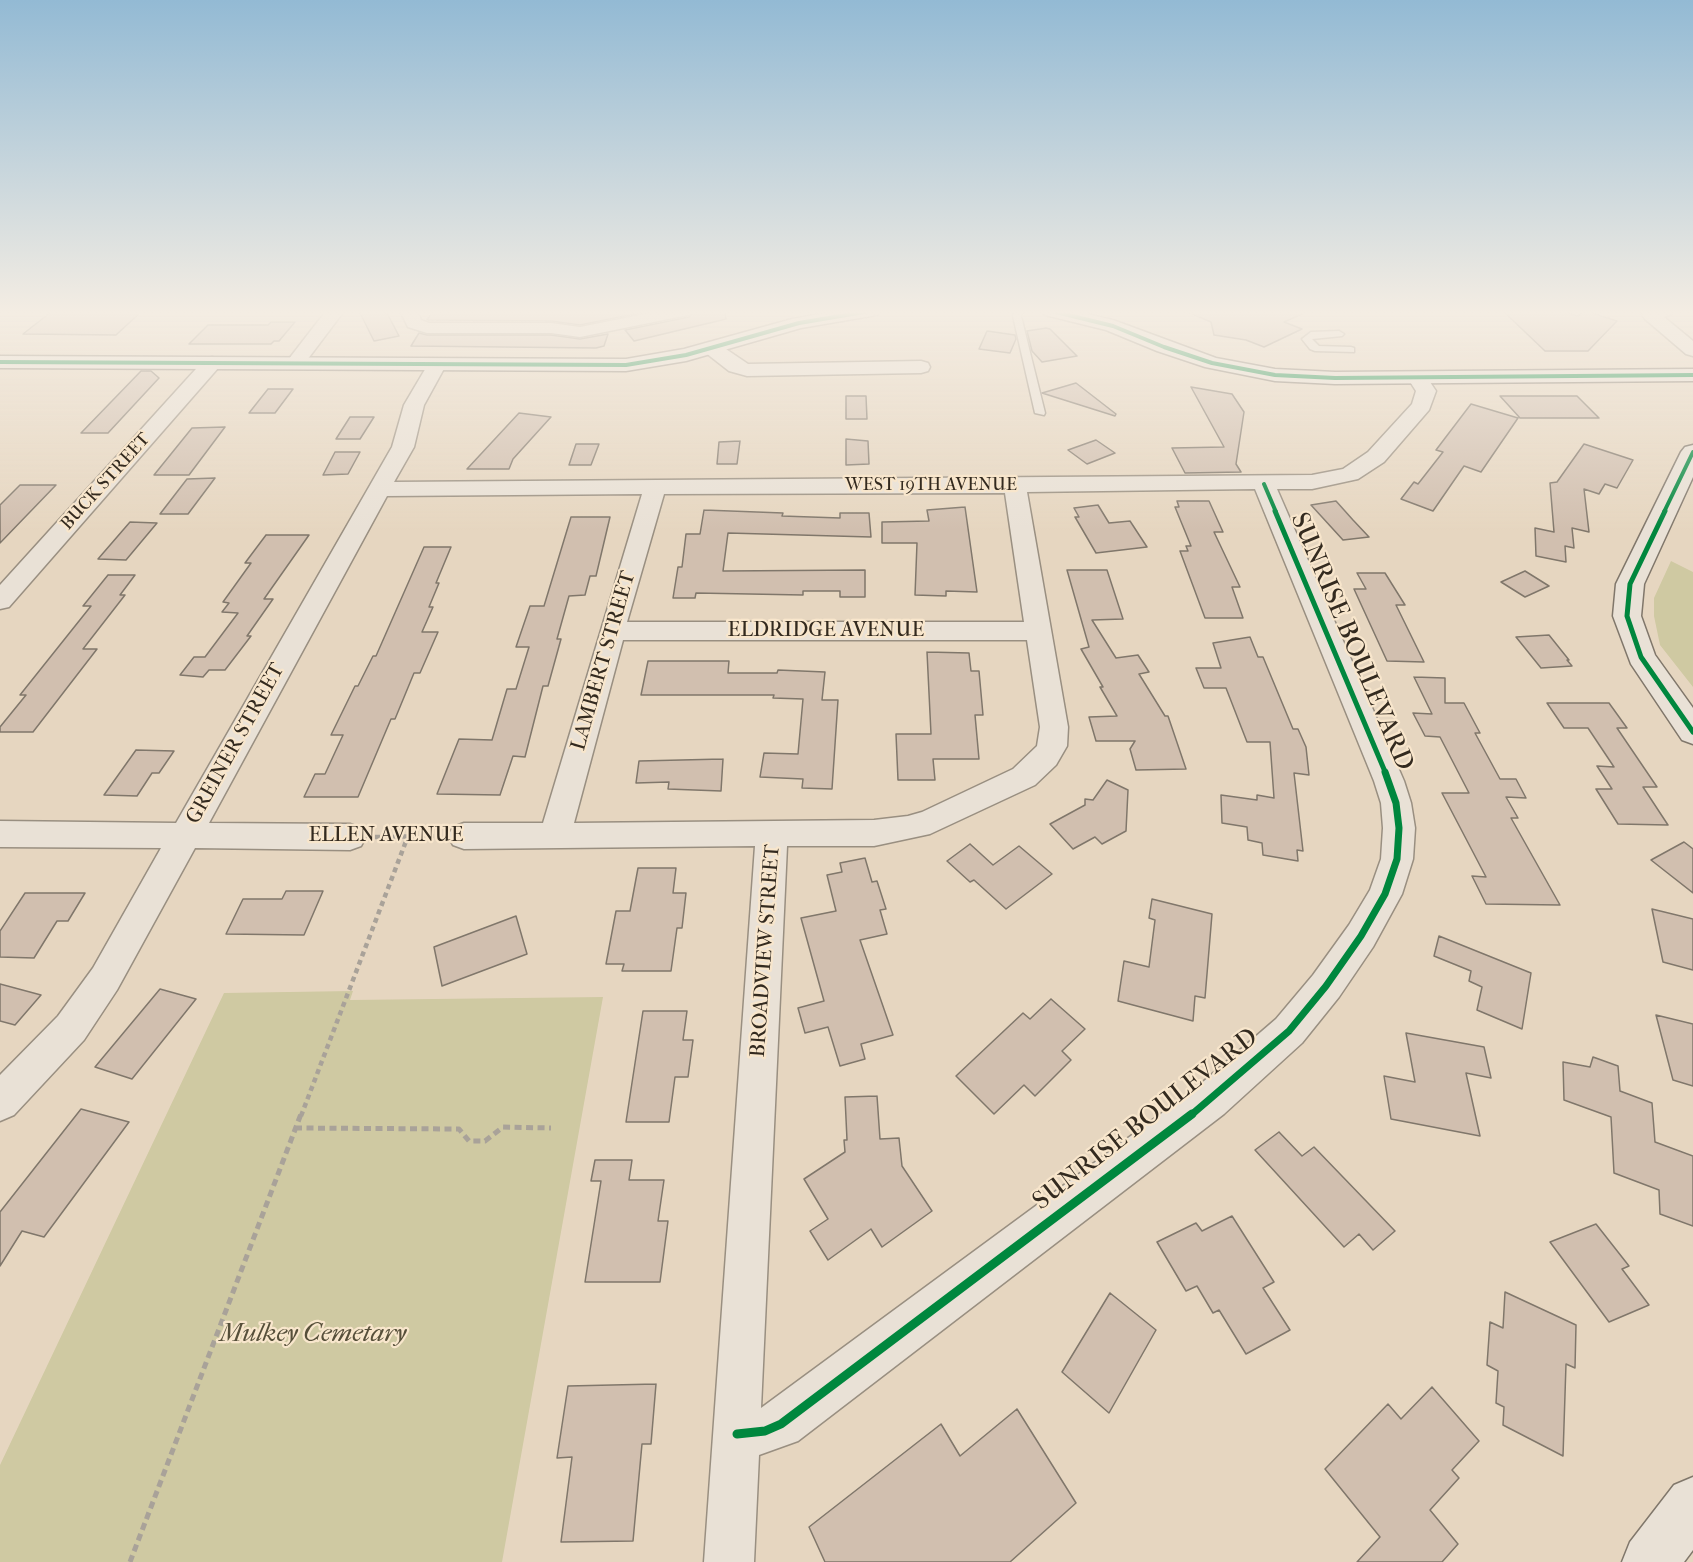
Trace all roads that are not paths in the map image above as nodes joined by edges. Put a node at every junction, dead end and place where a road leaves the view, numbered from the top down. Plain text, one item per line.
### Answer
1 (193, 384) edge
2 (426, 384) edge
3 (1033, 384) edge
4 (1421, 384) edge
5 (1040, 413) dead end
6 (1693, 452) edge
7 (1264, 484) junction
8 (1015, 486) junction
9 (655, 488) junction
10 (380, 489) junction
11 (0, 601) edge
12 (612, 631) junction
13 (1039, 631) junction
14 (1693, 732) edge
15 (0, 834) edge
16 (555, 835) junction
17 (772, 835) junction
18 (464, 836) road end
19 (184, 837) junction
20 (350, 837) road end
21 (0, 1102) edge
22 (736, 1434) junction
23 (1693, 1504) edge
24 (729, 1562) edge
25 (1650, 1562) edge

1 - 11 street, BUCK STREET
2 - 10 street, GREINER STREET
3 - 5 lane
4 - 7 street, WEST 19TH AVENUE
6 - 14 main road
7 - 8 street, WEST 19TH AVENUE
7 - 22 street, SUNRISE BOULEVARD
8 - 9 street, WEST 19TH AVENUE
8 - 13 street, BROADVIEW STREET
9 - 10 street, WEST 19TH AVENUE
9 - 12 street, LAMBERT STREET
10 - 19 street, GREINER STREET
12 - 13 street, ELDRIDGE AVENUE
12 - 16 street, LAMBERT STREET
13 - 17 street, BROADVIEW STREET
15 - 19 street, ELLEN AVENUE
16 - 17 street, ELLEN AVENUE
16 - 18 street, ELLEN AVENUE
17 - 22 street, BROADVIEW STREET
19 - 20 street, ELLEN AVENUE
19 - 21 street, GREINER STREET
22 - 24 street, BROADVIEW STREET
23 - 25 main road

